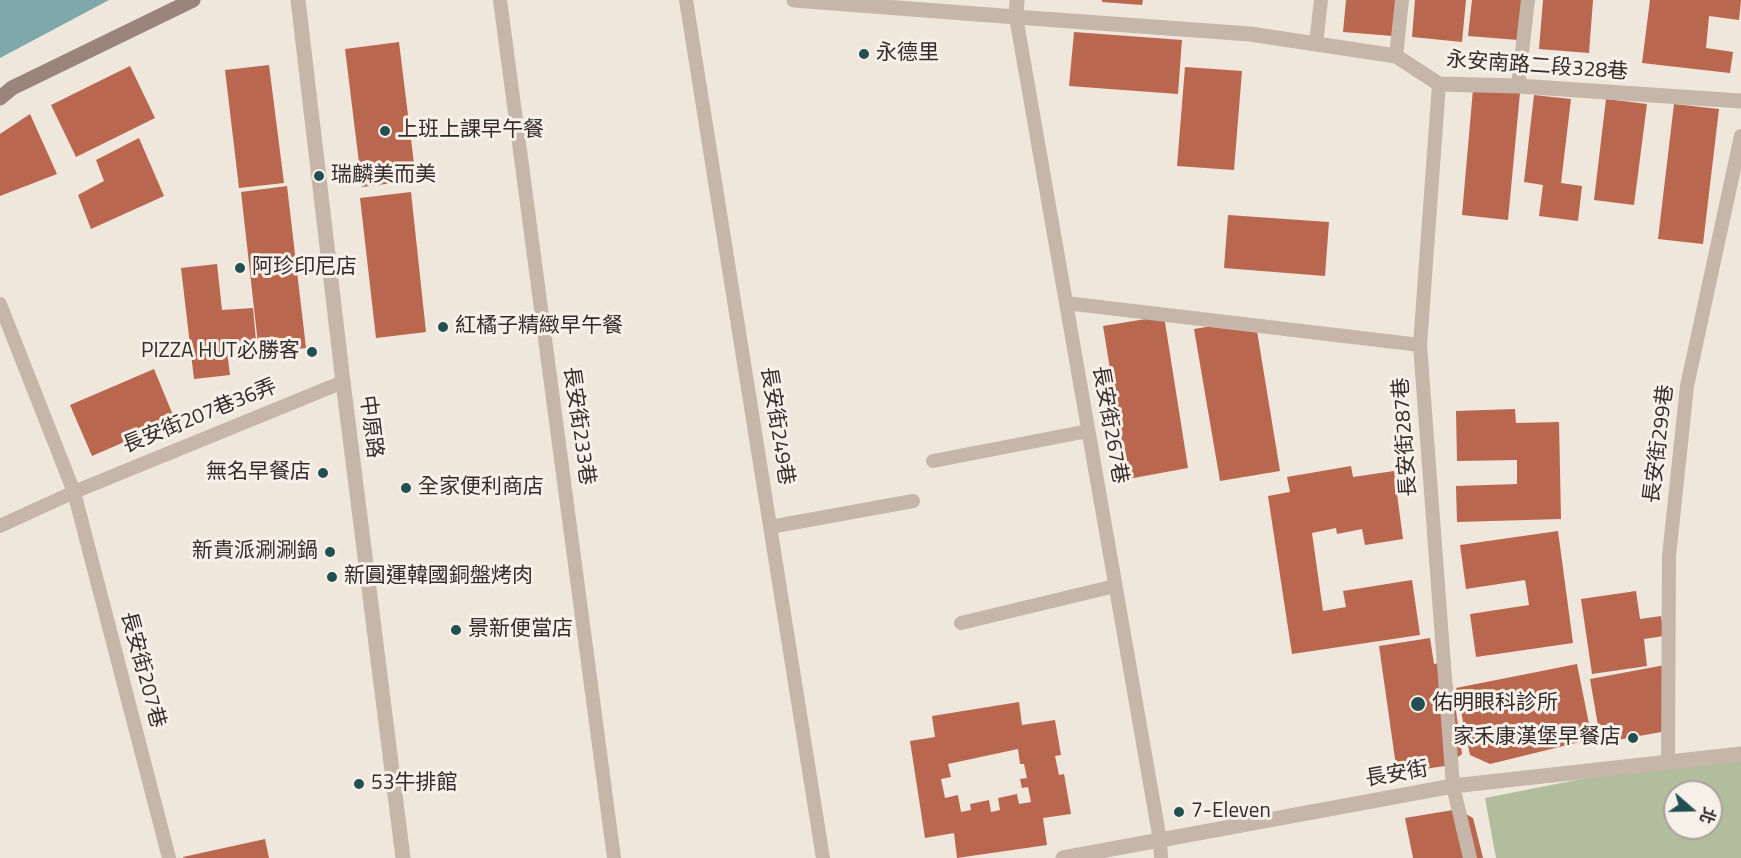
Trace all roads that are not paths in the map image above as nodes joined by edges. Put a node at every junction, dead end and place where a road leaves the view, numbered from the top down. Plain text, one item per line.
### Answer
1 (193, 0) edge
2 (298, 0) edge
3 (500, 0) edge
4 (686, 0) edge
5 (794, 0) edge
6 (1017, 0) edge
7 (1321, 0) edge
8 (1402, 0) edge
9 (1528, 0) edge
10 (1016, 17) junction
11 (1316, 44) junction
12 (1396, 56) junction
13 (1439, 84) junction
14 (1518, 86) junction
15 (0, 98) edge
16 (1741, 101) edge
17 (1741, 136) edge
18 (1066, 303) junction
19 (0, 304) edge
20 (1420, 345) junction
21 (343, 382) junction
22 (1088, 431) junction
23 (933, 461) dead end
24 (74, 492) junction
25 (913, 501) dead end
26 (0, 526) edge
27 (770, 527) junction
28 (1115, 586) junction
29 (961, 623) dead end
30 (1741, 754) edge
31 (1668, 762) junction
32 (1453, 786) junction
33 (1160, 840) junction
34 (169, 858) edge
35 (403, 858) edge
36 (615, 858) edge
37 (823, 858) edge
38 (1063, 858) edge
39 (1161, 858) edge
40 (1470, 858) edge

1 - 15 main road
2 - 21 street, 中原路
3 - 36 lane, 長安街233巷
4 - 27 lane, 長安街249巷
5 - 10 street, 永安南路二段328巷
6 - 10 street
7 - 11 lane
8 - 12 lane
9 - 14 lane
10 - 11 street, 永安南路二段328巷
10 - 18 lane, 長安街267巷
11 - 12 street, 永安南路二段328巷
12 - 13 street, 永安南路二段328巷
13 - 14 street, 永安南路二段328巷
13 - 20 lane, 長安街287巷
14 - 16 street, 永安南路二段328巷
17 - 31 lane, 長安街299巷
18 - 20 lane
18 - 22 lane, 長安街267巷
19 - 24 lane, 長安街207巷
20 - 32 lane, 長安街287巷
21 - 24 lane, 長安街207巷36弄
21 - 35 street, 中原路
22 - 23 lane
22 - 28 lane, 長安街267巷
24 - 26 lane, 長安街207巷36弄
24 - 34 lane, 長安街207巷
25 - 27 lane
27 - 37 lane, 長安街249巷
28 - 29 lane
28 - 33 lane, 長安街267巷
30 - 31 street, 長安街
31 - 32 street, 長安街
32 - 33 street, 長安街
32 - 40 lane, 長安街287巷
33 - 38 street, 長安街
33 - 39 lane, 長安街267巷

